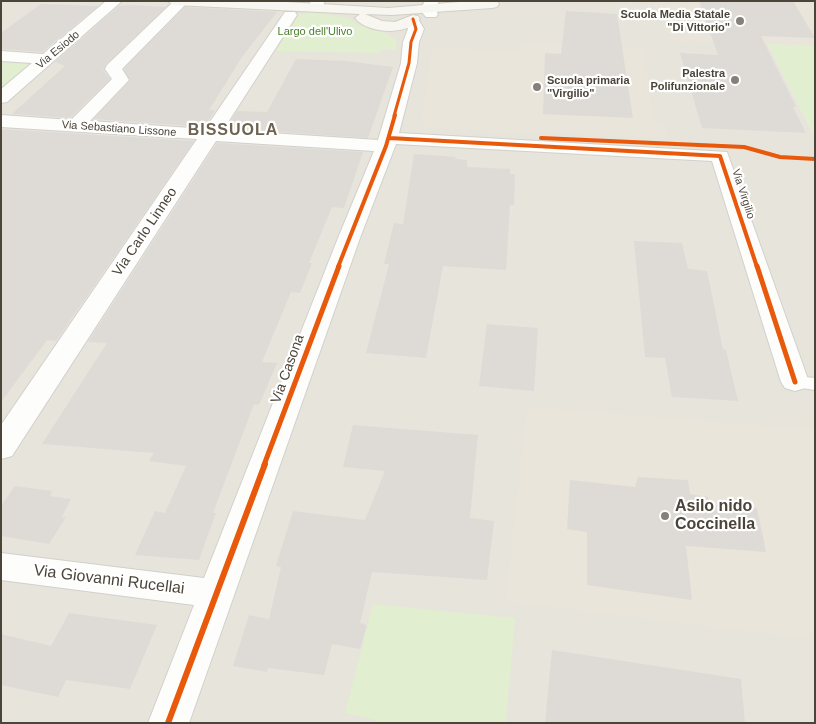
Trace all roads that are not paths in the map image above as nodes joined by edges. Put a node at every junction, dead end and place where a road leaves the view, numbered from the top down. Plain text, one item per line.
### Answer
1 (115, 1) edge
2 (174, 1) edge
3 (180, 2) edge
4 (499, 3) edge
5 (316, 5) edge
6 (430, 8) edge
7 (290, 15) dead end
8 (381, 17) junction
9 (412, 27) junction
10 (1, 56) edge
11 (47, 59) junction
12 (1, 98) edge
13 (1, 121) edge
14 (75, 126) junction
15 (210, 134) junction
16 (387, 142) junction
17 (805, 383) edge
18 (1, 449) edge
19 (1, 566) edge
20 (216, 594) junction
21 (168, 723) edge

1 - 11 street, Via Esiodo
2 - 3 street
3 - 5 street
3 - 14 street
4 - 6 street
5 - 8 street
6 - 8 street
6 - 9 street
7 - 15 street, Via Carlo Linneo
8 - 9 street
8 - 9 street
9 - 16 street, Via Casona
10 - 11 street
11 - 12 street, Via Esiodo
13 - 14 street, Via Sebastiano Lissone
14 - 15 street, Via Sebastiano Lissone
15 - 16 street, Via Sebastiano Lissone
15 - 18 street, Via Carlo Linneo
16 - 17 street, Via Virgilio
16 - 20 street, Via Casona
19 - 20 street, Via Giovanni Rucellai
20 - 21 street, Via Casona

